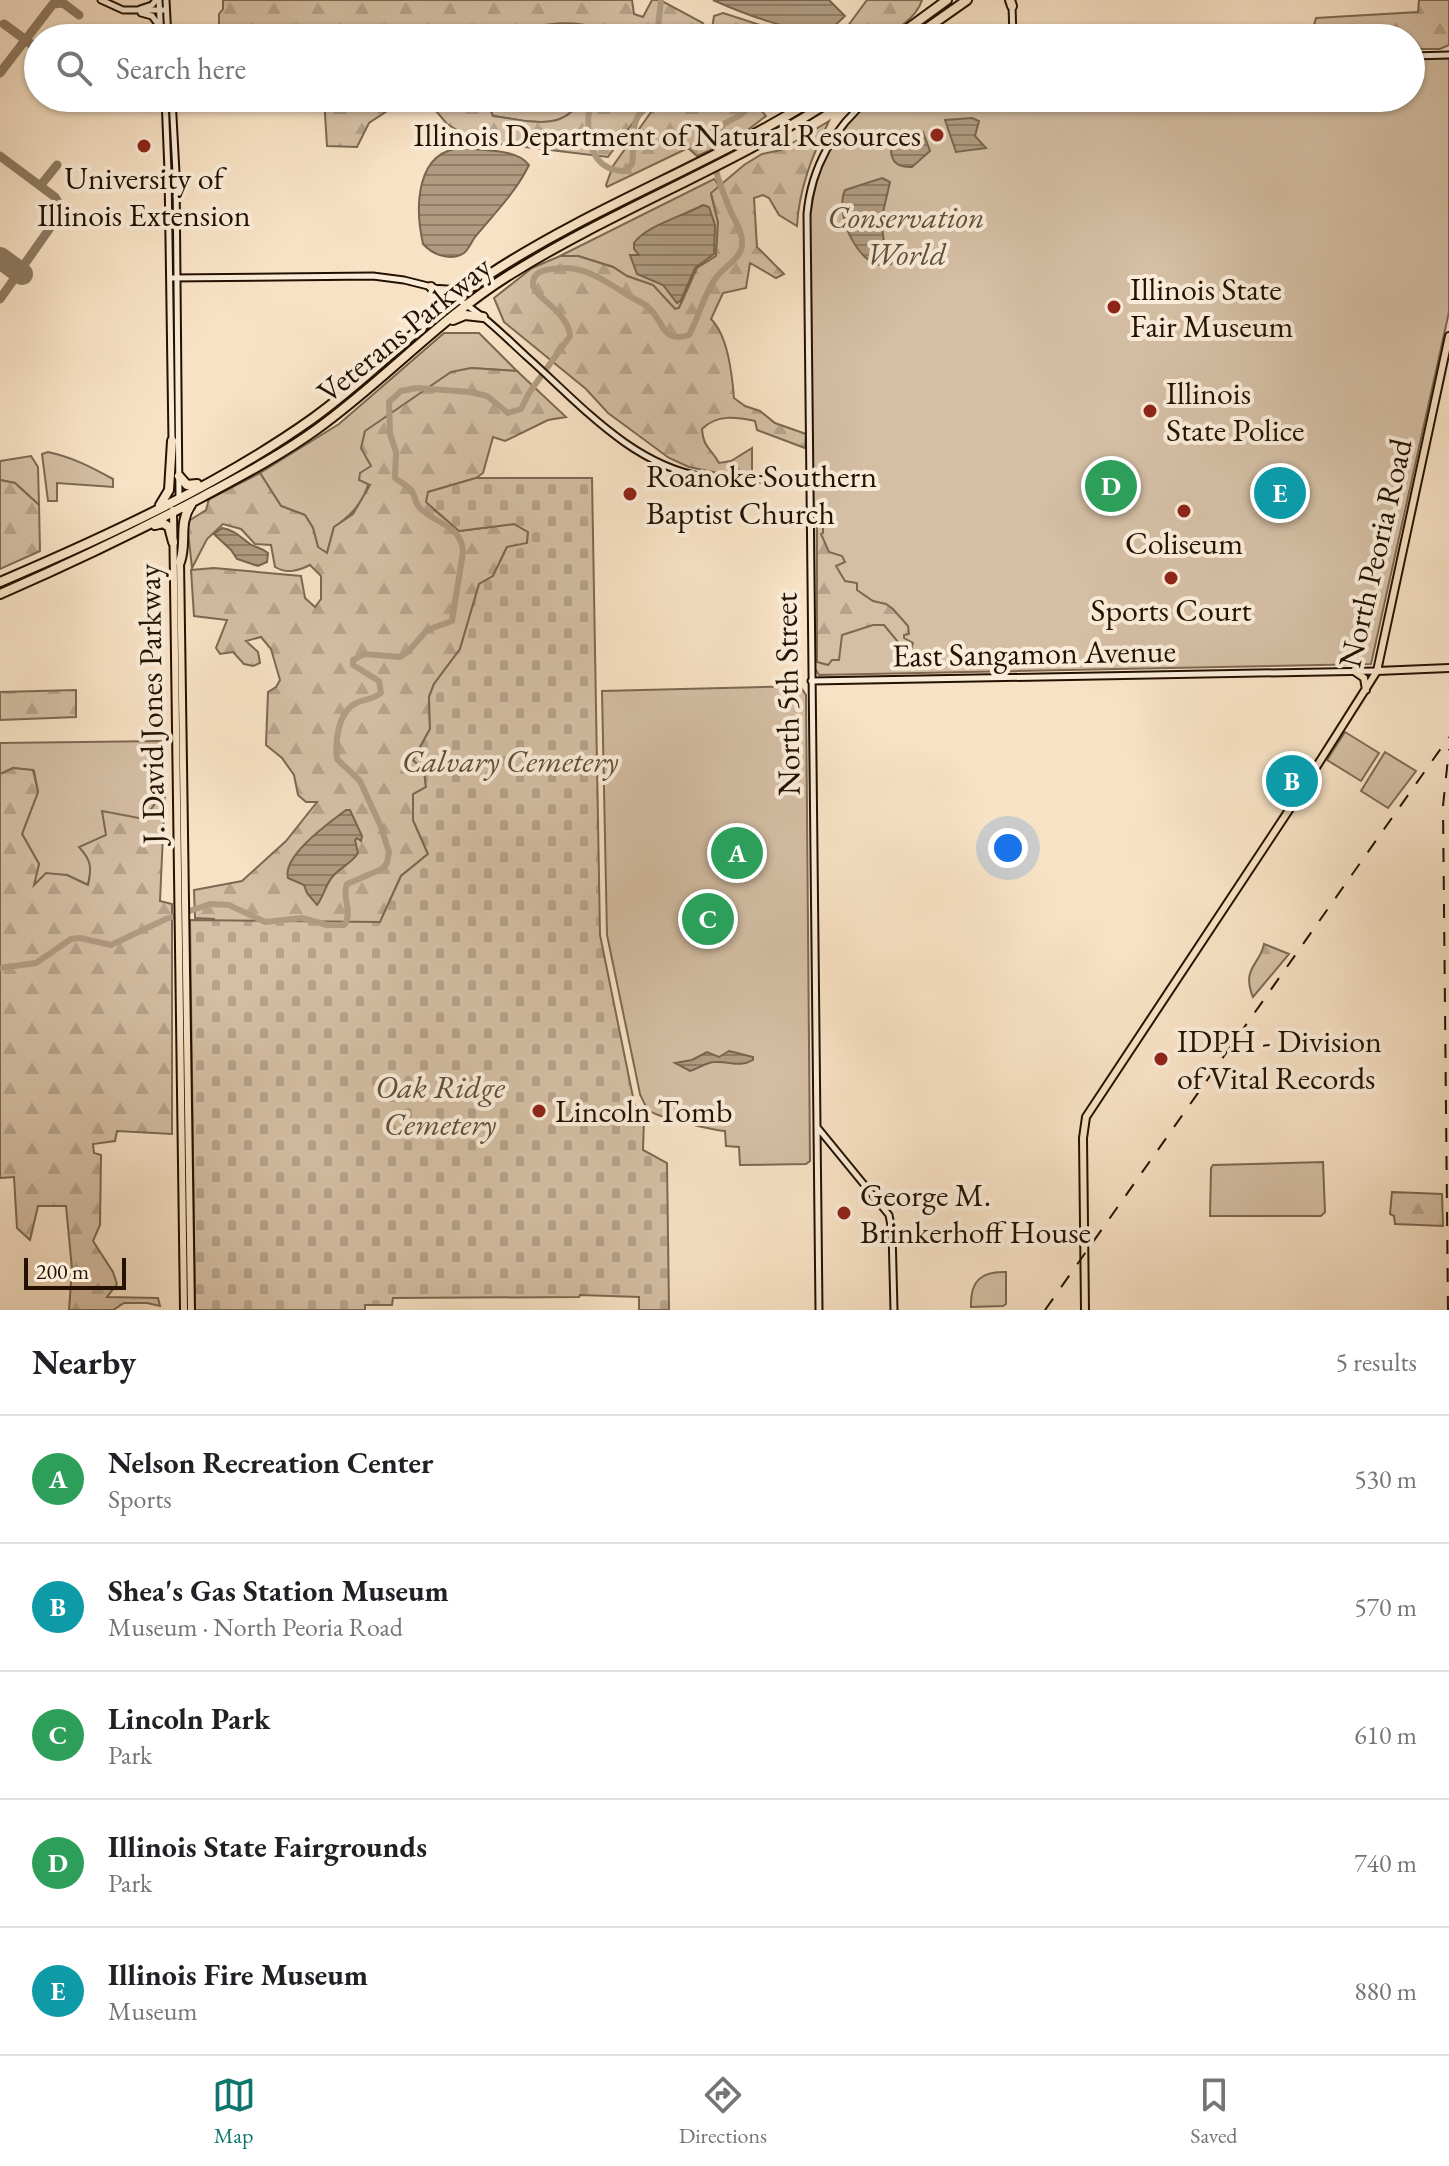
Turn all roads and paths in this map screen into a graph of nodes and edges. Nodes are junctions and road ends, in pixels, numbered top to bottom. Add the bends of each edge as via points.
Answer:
1 (101, 0) edge
2 (157, 0) edge
3 (166, 0) edge
4 (947, 0) edge
5 (961, 0) edge
6 (970, 0) edge
7 (1012, 2) edge
8 (163, 10) junction
9 (136, 11) junction
10 (944, 15) junction
11 (157, 24) edge
12 (162, 24) edge
13 (166, 24) edge
14 (914, 24) edge
15 (932, 24) edge
16 (1013, 24) edge
17 (1449, 55) edge
18 (1425, 56) edge
19 (166, 112) edge
20 (172, 112) edge
21 (790, 112) edge
22 (813, 112) edge
23 (855, 112) edge
24 (542, 243) junction
25 (177, 261) junction
26 (500, 268) junction
27 (174, 278) junction
28 (212, 278) junction
29 (435, 289) junction
30 (483, 293) junction
31 (457, 299) junction
32 (467, 305) junction
33 (438, 314) junction
34 (483, 317) junction
35 (1449, 336) edge
36 (426, 338) junction
37 (401, 360) junction
38 (172, 441) junction
39 (241, 464) junction
40 (179, 476) junction
41 (809, 478) junction
42 (176, 499) junction
43 (197, 500) junction
44 (154, 510) junction
45 (176, 511) junction
46 (123, 526) junction
47 (173, 542) junction
48 (111, 544) junction
49 (47, 562) junction
50 (180, 562) junction
51 (51, 572) junction
52 (0, 582) edge
53 (0, 592) edge
54 (811, 665) junction
55 (1449, 668) edge
56 (1354, 671) junction
57 (1377, 671) junction
58 (829, 680) junction
59 (811, 681) junction
60 (1366, 690) junction
61 (812, 697) junction
62 (179, 785) junction
63 (181, 927) junction
64 (816, 1116) junction
65 (816, 1126) junction
66 (825, 1137) junction
67 (817, 1152) junction
68 (837, 1153) junction
69 (184, 1310) edge
70 (191, 1310) edge
71 (819, 1310) edge
72 (894, 1310) edge
73 (1085, 1310) edge

1 - 9 main road
2 - 8 main road
2 - 9 main road
3 - 8 main road
4 - 14 highway
5 - 10 highway
6 - 10 highway
7 - 16 main road
8 - 9 main road
8 - 12 main road
8 - 13 main road
9 - 11 main road via 154,17
10 - 15 highway
17 - 18 main road
19 - 27 main road, J. David Jones Parkway
20 - 25 main road, J. David Jones Parkway
21 - 24 highway, Veterans Parkway
22 - 30 highway, Veterans Parkway via 546,253
23 - 41 main road, North 5th Street via 827,147 808,203
24 - 26 highway, Veterans Parkway
24 - 32 highway via 470,296
25 - 27 main road, J. David Jones Parkway
25 - 28 main road via 185,274
26 - 29 highway via 463,289
26 - 31 highway, Veterans Parkway
27 - 28 main road
27 - 38 main road, J. David Jones Parkway
27 - 40 main road, J. David Jones Parkway
28 - 29 main road via 373,276
29 - 31 main road
29 - 33 highway via 443,299
30 - 32 highway, Veterans Parkway
30 - 34 highway via 478,303
31 - 32 main road
31 - 33 highway, Veterans Parkway
31 - 37 highway
32 - 34 main road
32 - 36 highway, Veterans Parkway
33 - 39 highway, Veterans Parkway via 329,407
34 - 36 highway via 457,317
34 - 41 main road via 640,453 703,477
35 - 57 main road, North Peoria Road
36 - 37 highway, Veterans Parkway
37 - 43 highway, Veterans Parkway via 306,437
38 - 42 main road, J. David Jones Parkway
38 - 44 highway via 169,490
39 - 40 highway via 194,485
39 - 42 highway, Veterans Parkway
40 - 42 main road, J. David Jones Parkway
41 - 54 main road, North 5th Street
42 - 44 highway, Veterans Parkway
42 - 45 main road, J. David Jones Parkway
43 - 45 highway, Veterans Parkway
43 - 50 highway via 183,520
44 - 46 highway, Veterans Parkway
45 - 47 main road, J. David Jones Parkway
45 - 48 highway, Veterans Parkway
45 - 50 main road, J. David Jones Parkway
46 - 49 highway, Veterans Parkway
46 - 51 highway via 54,565
47 - 48 highway via 163,523
47 - 62 main road, J. David Jones Parkway
48 - 51 highway, Veterans Parkway
49 - 52 highway, Veterans Parkway
49 - 53 highway
50 - 62 main road, J. David Jones Parkway
51 - 53 highway, Veterans Parkway
54 - 58 main road via 817,676
54 - 59 main road, North 5th Street
55 - 57 main road, East Sangamon Avenue
56 - 57 main road, East Sangamon Avenue
56 - 58 main road, East Sangamon Avenue
56 - 60 main road via 1364,678
57 - 60 main road, North Peoria Road
58 - 59 main road, East Sangamon Avenue
58 - 61 main road
59 - 61 main road, North 5th Street
60 - 73 main road, North Peoria Road via 1091,1108 1084,1130
61 - 64 main road, North 5th Street
62 - 63 main road, J. David Jones Parkway
63 - 69 main road, J. David Jones Parkway
63 - 70 main road, J. David Jones Parkway
64 - 65 main road, North 5th Street
64 - 66 main road
65 - 66 main road
65 - 67 main road, North 5th Street
66 - 68 main road
67 - 68 main road via 823,1141
67 - 71 main road, North 5th Street
68 - 72 main road via 886,1210 892,1231

